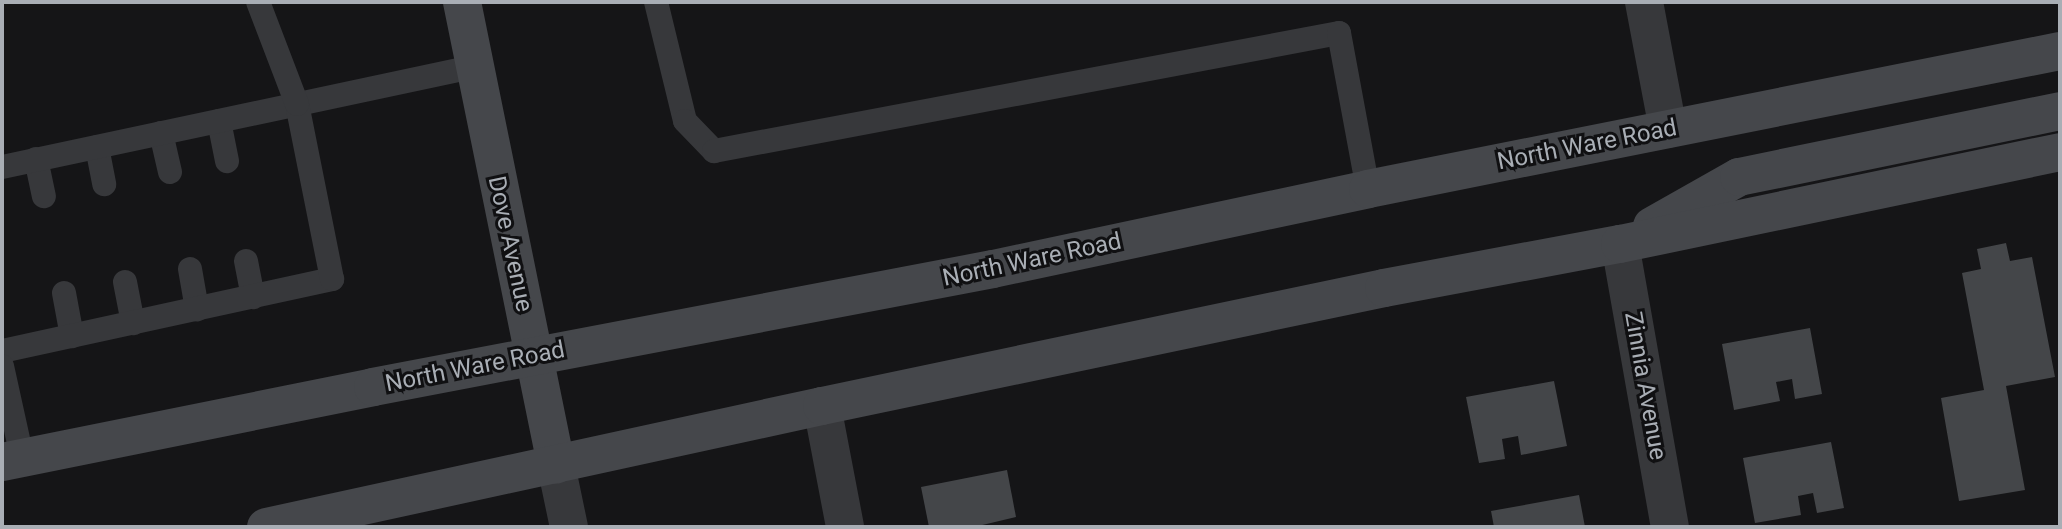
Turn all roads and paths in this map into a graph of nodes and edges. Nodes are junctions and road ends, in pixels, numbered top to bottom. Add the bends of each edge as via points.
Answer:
1 (258, 2) edge
2 (461, 2) edge
3 (656, 2) edge
4 (1644, 2) edge
5 (2060, 51) edge
6 (474, 67) junction
7 (297, 104) junction
8 (2060, 111) edge
9 (219, 121) junction
10 (1668, 129) junction
11 (162, 133) junction
12 (97, 147) junction
13 (2060, 152) edge
14 (36, 159) junction
15 (227, 161) dead end
16 (2, 167) edge
17 (170, 172) dead end
18 (104, 184) dead end
19 (1368, 189) junction
20 (44, 196) dead end
21 (1620, 244) junction
22 (246, 261) dead end
23 (190, 269) dead end
24 (125, 282) dead end
25 (64, 293) dead end
26 (253, 296) junction
27 (198, 309) junction
28 (133, 323) junction
29 (72, 336) junction
30 (2, 351) edge
31 (534, 356) junction
32 (2, 366) edge
33 (822, 406) junction
34 (12, 460) edge
35 (556, 465) junction
36 (266, 527) edge
37 (569, 527) edge
38 (845, 527) edge
39 (1670, 527) edge

1 - 7 lane
2 - 6 main road, Dove Avenue
3 - 19 lane via 685,121 714,152 1339,33
4 - 10 street
5 - 10 main road, North Ware Road
6 - 7 lane
6 - 31 main road, Dove Avenue
7 - 9 lane
7 - 26 lane via 332,279
8 - 21 main road via 1739,177
9 - 11 lane
9 - 15 lane
10 - 19 main road, North Ware Road
11 - 12 lane
11 - 17 lane
12 - 14 lane
12 - 18 lane
13 - 21 main road
14 - 16 lane
14 - 20 lane
19 - 31 main road, North Ware Road via 993,269
21 - 33 main road via 1384,288
21 - 39 street, Zinnia Avenue
22 - 26 lane
23 - 27 lane
24 - 28 lane
25 - 29 lane
26 - 27 lane
27 - 28 lane
28 - 29 lane
29 - 30 lane
31 - 34 main road, North Ware Road
31 - 35 main road, Dove Avenue
32 - 34 lane
33 - 35 main road
33 - 38 street
35 - 36 main road
35 - 37 street, Dove Avenue

